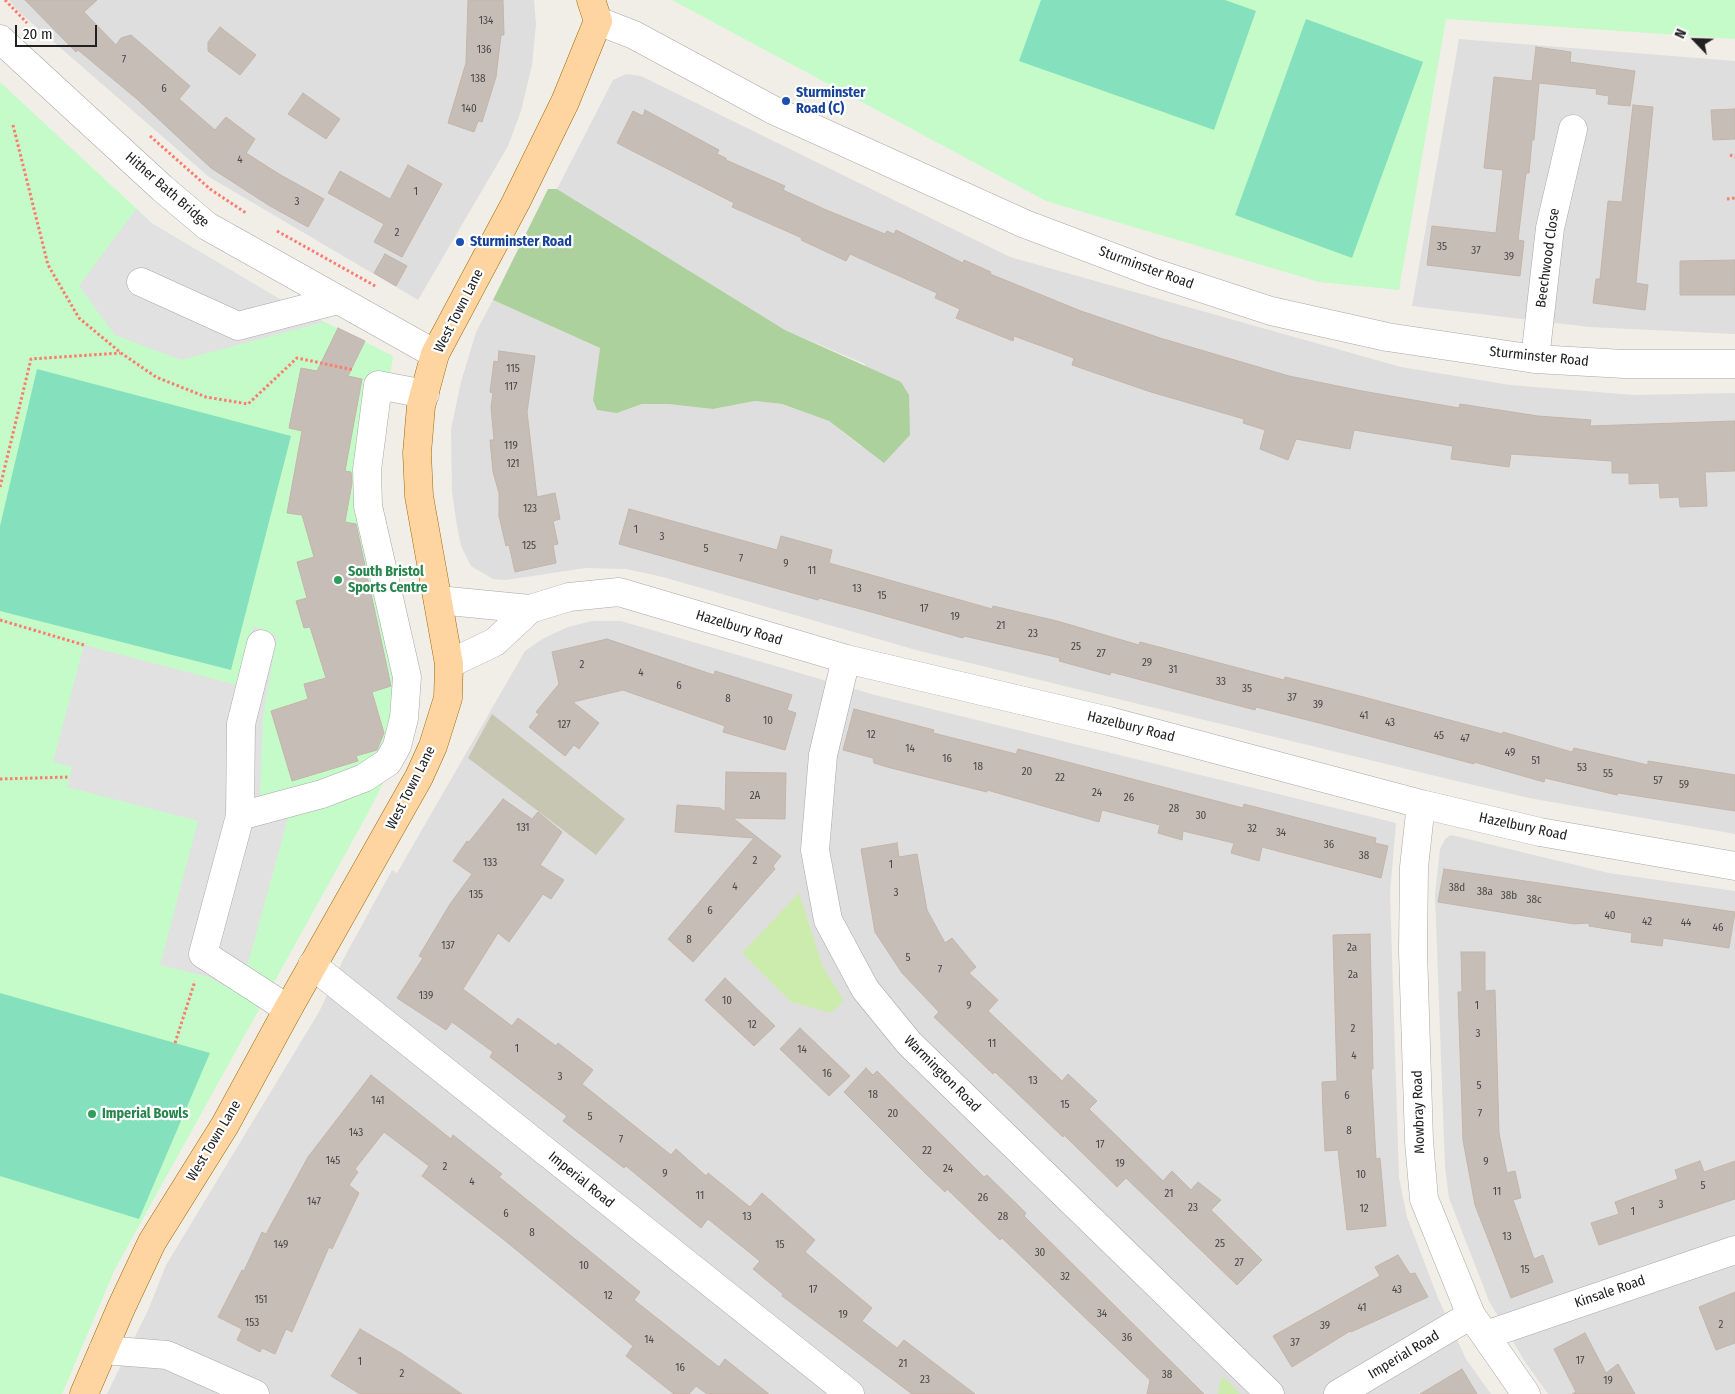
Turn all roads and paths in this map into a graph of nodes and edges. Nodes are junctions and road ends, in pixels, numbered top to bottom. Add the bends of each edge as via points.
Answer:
1 (5, 0) edge
2 (595, 11) edge
3 (30, 26) dead end
4 (0, 39) edge
5 (1573, 129) dead end
6 (146, 133) dead end
7 (1730, 156) dead end
8 (1735, 156) edge
9 (1735, 198) edge
10 (1726, 199) dead end
11 (254, 218) dead end
12 (271, 228) dead end
13 (141, 282) dead end
14 (380, 288) dead end
15 (338, 300) junction
16 (120, 353) dead end
17 (435, 354) junction
18 (1535, 359) junction
19 (1735, 364) edge
20 (425, 394) junction
21 (0, 487) edge
22 (438, 600) junction
23 (530, 609) junction
24 (0, 620) edge
25 (261, 644) dead end
26 (84, 645) dead end
27 (846, 660) junction
28 (449, 664) junction
29 (70, 777) dead end
30 (0, 779) edge
31 (1421, 804) junction
32 (240, 816) junction
33 (1735, 866) edge
34 (203, 954) junction
35 (312, 965) junction
36 (288, 1009) junction
37 (175, 1043) dead end
38 (1735, 1250) edge
39 (1478, 1325) junction
40 (102, 1350) junction
41 (84, 1394) edge
42 (254, 1394) edge
43 (850, 1394) edge
44 (1270, 1394) edge
45 (1338, 1394) edge
46 (1526, 1394) edge

1 - 3 path
2 - 17 main road, West Town Lane via 565,102
2 - 18 street, Sturminster Road via 773,110 1025,224 1152,272 1271,311 1386,337
4 - 15 street, Hither Bath Bridge via 207,226
5 - 18 street, Beechwood Close via 1550,228
6 - 11 path via 210,189
7 - 8 path
9 - 10 path
12 - 14 path
13 - 15 street via 238,326
15 - 17 street, Hither Bath Bridge
16 - 21 path via 31,358
17 - 20 main road, West Town Lane
18 - 19 street, Sturminster Road via 1624,364
20 - 22 main road, West Town Lane via 417,453 419,496
20 - 32 street via 378,385 367,470 368,506 407,677 404,718 397,746 388,762 364,778 322,794
22 - 23 street, Hazelbury Road
22 - 28 main road, West Town Lane
23 - 27 street, Hazelbury Road via 569,597 619,592
23 - 28 street, Hazelbury Road via 495,642
24 - 26 path
25 - 32 street via 241,724
27 - 31 street, Hazelbury Road via 1109,721
27 - 44 street, Warmington Road via 823,755 815,850 828,920 864,989 909,1043
28 - 35 main road, West Town Lane via 448,698 419,777
29 - 30 path
31 - 33 street, Hazelbury Road via 1540,832
31 - 39 street, Mowbray Road via 1414,867 1413,923 1424,1199
32 - 34 street
34 - 36 street
34 - 37 path
35 - 36 main road, West Town Lane
35 - 43 street, Imperial Road
36 - 40 main road, West Town Lane via 225,1125 152,1242
38 - 39 street, Kinsale Road
39 - 45 street, Imperial Road
39 - 46 street, Mowbray Road
40 - 41 main road, West Town Lane
40 - 42 street via 167,1355

